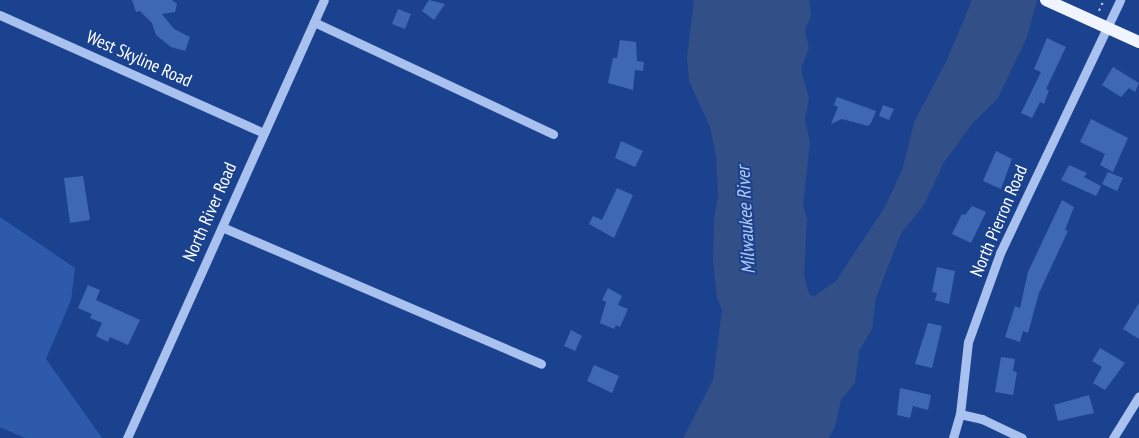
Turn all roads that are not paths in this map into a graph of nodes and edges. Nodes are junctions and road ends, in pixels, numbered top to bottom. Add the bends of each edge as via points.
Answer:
1 (324, 0) edge
2 (1046, 0) edge
3 (1120, 0) edge
4 (0, 15) edge
5 (314, 22) junction
6 (1106, 27) junction
7 (1139, 42) edge
8 (264, 133) junction
9 (554, 134) dead end
10 (222, 227) junction
11 (541, 364) dead end
12 (1139, 396) edge
13 (960, 414) junction
14 (127, 438) edge
15 (953, 438) edge
16 (1022, 438) edge
17 (1113, 438) edge

1 - 5 street, North River Road
2 - 6 main road
3 - 6 street, North Pierron Road
4 - 8 street, West Skyline Road
5 - 8 street, North River Road
5 - 9 street
6 - 7 main road
6 - 13 street, North Pierron Road via 1000,253 968,342
8 - 10 street, North River Road
10 - 11 street
10 - 14 street, North River Road
12 - 17 street
13 - 15 street, North Pierron Road
13 - 16 street via 982,419

